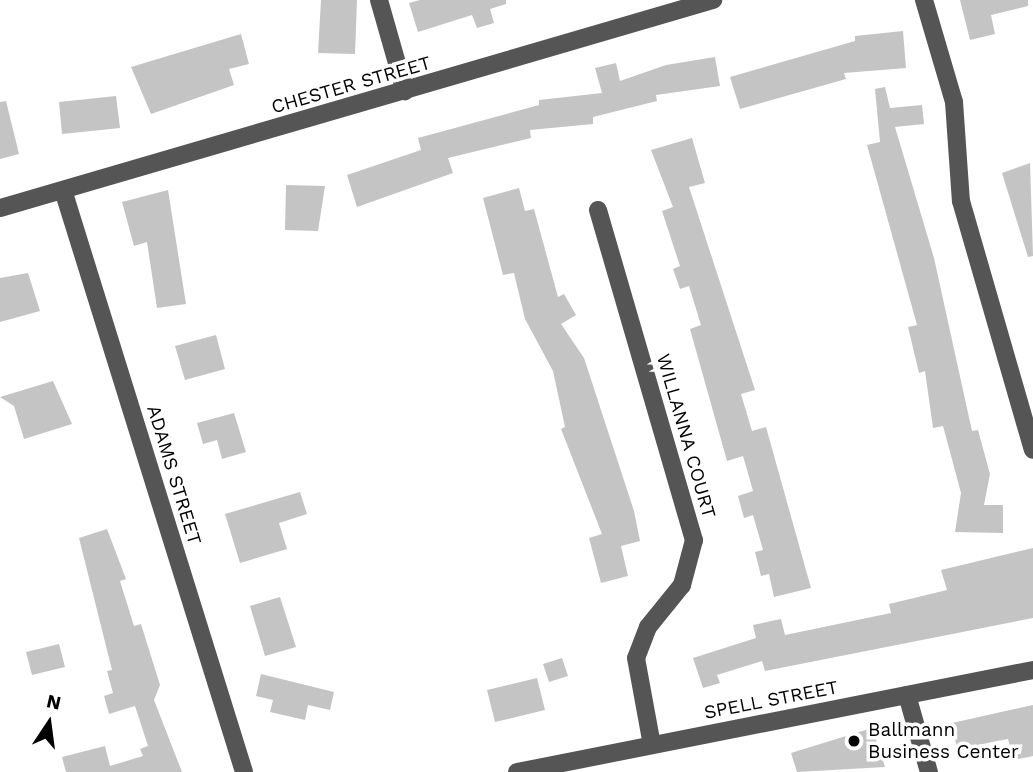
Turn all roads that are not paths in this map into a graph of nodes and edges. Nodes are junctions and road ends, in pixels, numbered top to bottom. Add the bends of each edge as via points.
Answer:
1 (379, 0) edge
2 (713, 0) edge
3 (924, 0) edge
4 (405, 91) junction
5 (63, 190) junction
6 (0, 208) edge
7 (598, 210) dead end
8 (1033, 450) edge
9 (1033, 670) edge
10 (907, 695) junction
11 (652, 745) junction
12 (244, 772) edge
13 (517, 772) edge
14 (929, 772) edge

1 - 4 street
2 - 4 street, CHESTER STREET
3 - 8 street via 954,102 961,201
4 - 5 street, CHESTER STREET
5 - 6 street, CHESTER STREET
5 - 12 street, ADAMS STREET
7 - 11 street, WILLANNA COURT via 694,540 682,585 648,627 636,658
9 - 10 street, SPELL STREET
10 - 11 street, SPELL STREET
10 - 14 street
11 - 13 street, SPELL STREET

